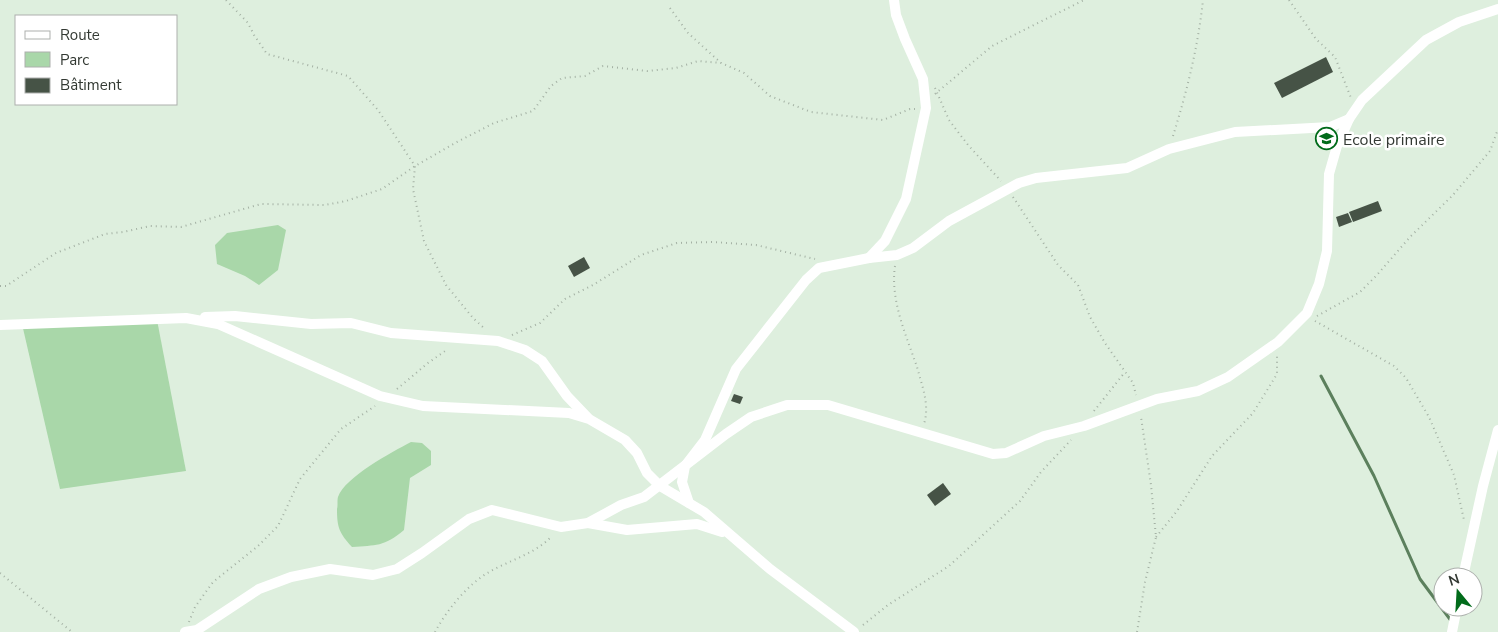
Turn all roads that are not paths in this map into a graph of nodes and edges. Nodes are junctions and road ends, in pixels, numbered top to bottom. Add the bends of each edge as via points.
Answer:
1 (894, 0) edge
2 (1498, 9) edge
3 (1349, 119) junction
4 (869, 258) junction
5 (186, 318) junction
6 (0, 325) edge
7 (589, 419) junction
8 (1498, 430) edge
9 (685, 466) junction
10 (660, 486) junction
11 (689, 503) junction
12 (588, 523) junction
13 (728, 535) junction
14 (1464, 567) edge
15 (1455, 617) edge
16 (187, 628) edge
17 (854, 632) edge
18 (1452, 632) edge

1 - 4 street via 905,39 924,79 926,108 906,199 885,241
2 - 3 street via 1459,22 1426,40 1362,100
3 - 4 street via 1330,127 1235,132 1169,149 1127,168 1018,183 950,221 913,248 897,256
3 - 9 street via 1329,174 1327,251 1319,284 1307,312 1278,342 1228,377 1198,391 1157,400 1084,426 1044,436 1006,453 993,454 828,405 787,406 751,417
4 - 9 street via 819,268 806,280 736,369 704,440
5 - 6 street
5 - 7 street via 218,324 387,398 423,406 569,413
5 - 7 street via 235,316 311,324 351,323 391,333 498,341 525,350 542,361 567,396
7 - 10 street via 625,440
8 - 14 street
9 - 10 street
9 - 11 street via 682,482
10 - 11 street
10 - 12 street
11 - 13 street via 704,512
12 - 13 street via 627,530 698,524
12 - 16 street via 561,527 492,510 469,519 397,569 373,575 330,569 291,576 258,589 197,630
13 - 17 street
15 - 18 street

